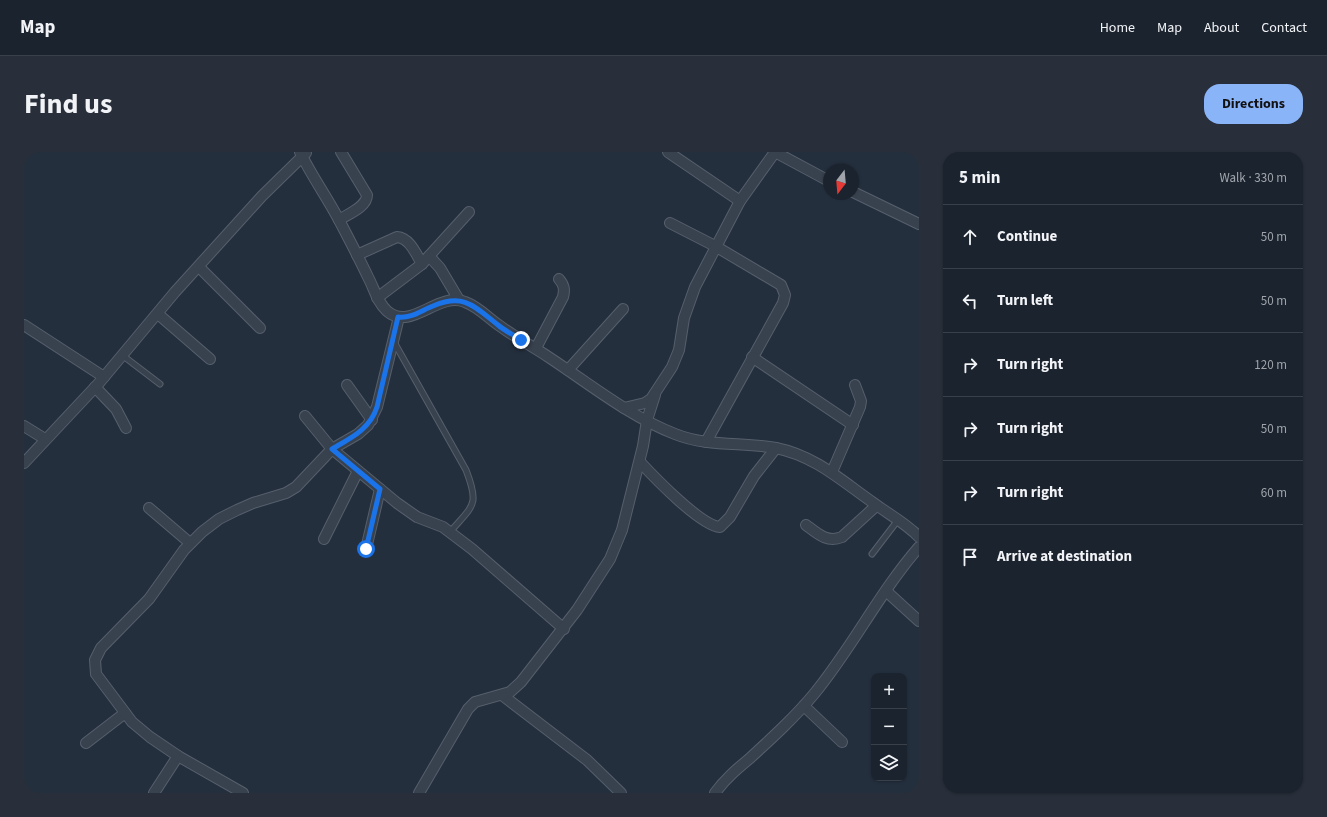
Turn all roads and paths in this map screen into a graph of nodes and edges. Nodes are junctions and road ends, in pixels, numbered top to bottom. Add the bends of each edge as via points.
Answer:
1 (341, 152) edge
2 (668, 152) edge
3 (775, 152) edge
4 (302, 153) edge
5 (823, 178) edge
6 (859, 195) edge
7 (740, 201) junction
8 (469, 212) dead end
9 (339, 220) junction
10 (670, 222) dead end
11 (919, 224) edge
12 (715, 246) junction
13 (357, 255) junction
14 (426, 260) junction
15 (199, 267) junction
16 (559, 279) dead end
17 (377, 298) junction
18 (459, 300) junction
19 (623, 309) dead end
20 (158, 314) junction
21 (398, 317) junction
22 (24, 325) edge
23 (260, 328) dead end
24 (393, 341) junction
25 (536, 348) junction
26 (122, 355) junction
27 (752, 357) junction
28 (210, 359) dead end
29 (568, 370) junction
30 (104, 377) junction
31 (160, 384) dead end
32 (347, 385) dead end
33 (855, 385) dead end
34 (96, 387) junction
35 (655, 395) junction
36 (624, 408) junction
37 (306, 416) dead end
38 (372, 420) junction
39 (647, 420) junction
40 (853, 425) junction
41 (24, 426) edge
42 (126, 428) dead end
43 (45, 439) junction
44 (706, 442) junction
45 (776, 448) junction
46 (332, 449) junction
47 (640, 462) junction
48 (24, 463) edge
49 (358, 470) junction
50 (832, 472) junction
51 (380, 489) junction
52 (876, 506) junction
53 (149, 508) dead end
54 (898, 520) junction
55 (806, 525) dead end
56 (450, 532) junction
57 (919, 537) edge
58 (324, 539) dead end
59 (190, 543) junction
60 (919, 547) edge
61 (366, 549) dead end
62 (872, 554) dead end
63 (886, 591) junction
64 (919, 621) edge
65 (564, 629) junction
66 (502, 695) junction
67 (804, 706) junction
68 (125, 713) junction
69 (842, 742) dead end
70 (86, 743) dead end
71 (178, 756) junction
72 (154, 793) edge
73 (243, 793) edge
74 (420, 793) edge
75 (621, 793) edge
76 (716, 793) edge

1 - 9 street via 367,195 367,200
2 - 7 street
3 - 5 street
3 - 7 street
4 - 9 street
4 - 15 street
6 - 11 street
7 - 12 street
8 - 14 street
9 - 13 street
10 - 12 street
12 - 27 street via 784,288 784,303
12 - 35 street via 689,302 676,356
13 - 14 street via 397,237 409,243
13 - 17 street
14 - 17 street
14 - 18 street via 440,268
15 - 20 street
15 - 23 street
16 - 25 street via 564,284 562,297
17 - 21 street via 387,311
18 - 21 street via 449,300 407,317
18 - 25 street via 478,308 500,326
19 - 29 street
20 - 26 street
20 - 28 street
21 - 24 street
22 - 30 street
24 - 38 street
24 - 56 lane via 466,470 473,487 472,506
25 - 29 street
26 - 30 street
26 - 31 lane
27 - 40 street
27 - 44 street
29 - 36 street
30 - 34 street
32 - 38 street
33 - 40 street via 862,401
34 - 42 street via 116,409
34 - 43 street
35 - 36 street via 645,404
35 - 39 street
36 - 39 street
37 - 46 street
38 - 46 street via 358,434
39 - 44 street via 676,434
39 - 47 street
40 - 50 street
41 - 43 street
43 - 48 street
44 - 45 street
45 - 47 street via 751,481 730,517 720,527 710,525 688,508
45 - 50 street via 800,454
46 - 49 street
46 - 59 street via 286,494 253,503 231,513
47 - 65 street via 618,544
49 - 51 street
49 - 58 street
50 - 52 street
51 - 56 street via 417,517 433,522
51 - 61 street
52 - 54 street
52 - 55 street via 836,540 826,539
53 - 59 street
54 - 57 street
54 - 62 lane
56 - 65 street
59 - 68 street via 149,599 101,648 95,660 96,674
60 - 63 street via 898,570
63 - 64 street
63 - 67 street via 837,665
65 - 66 street via 521,682 510,692
66 - 74 street via 471,705 454,730
66 - 75 street via 587,760
67 - 69 street
67 - 76 street via 733,773
68 - 70 street
68 - 71 street via 150,737
71 - 72 street
71 - 73 street

